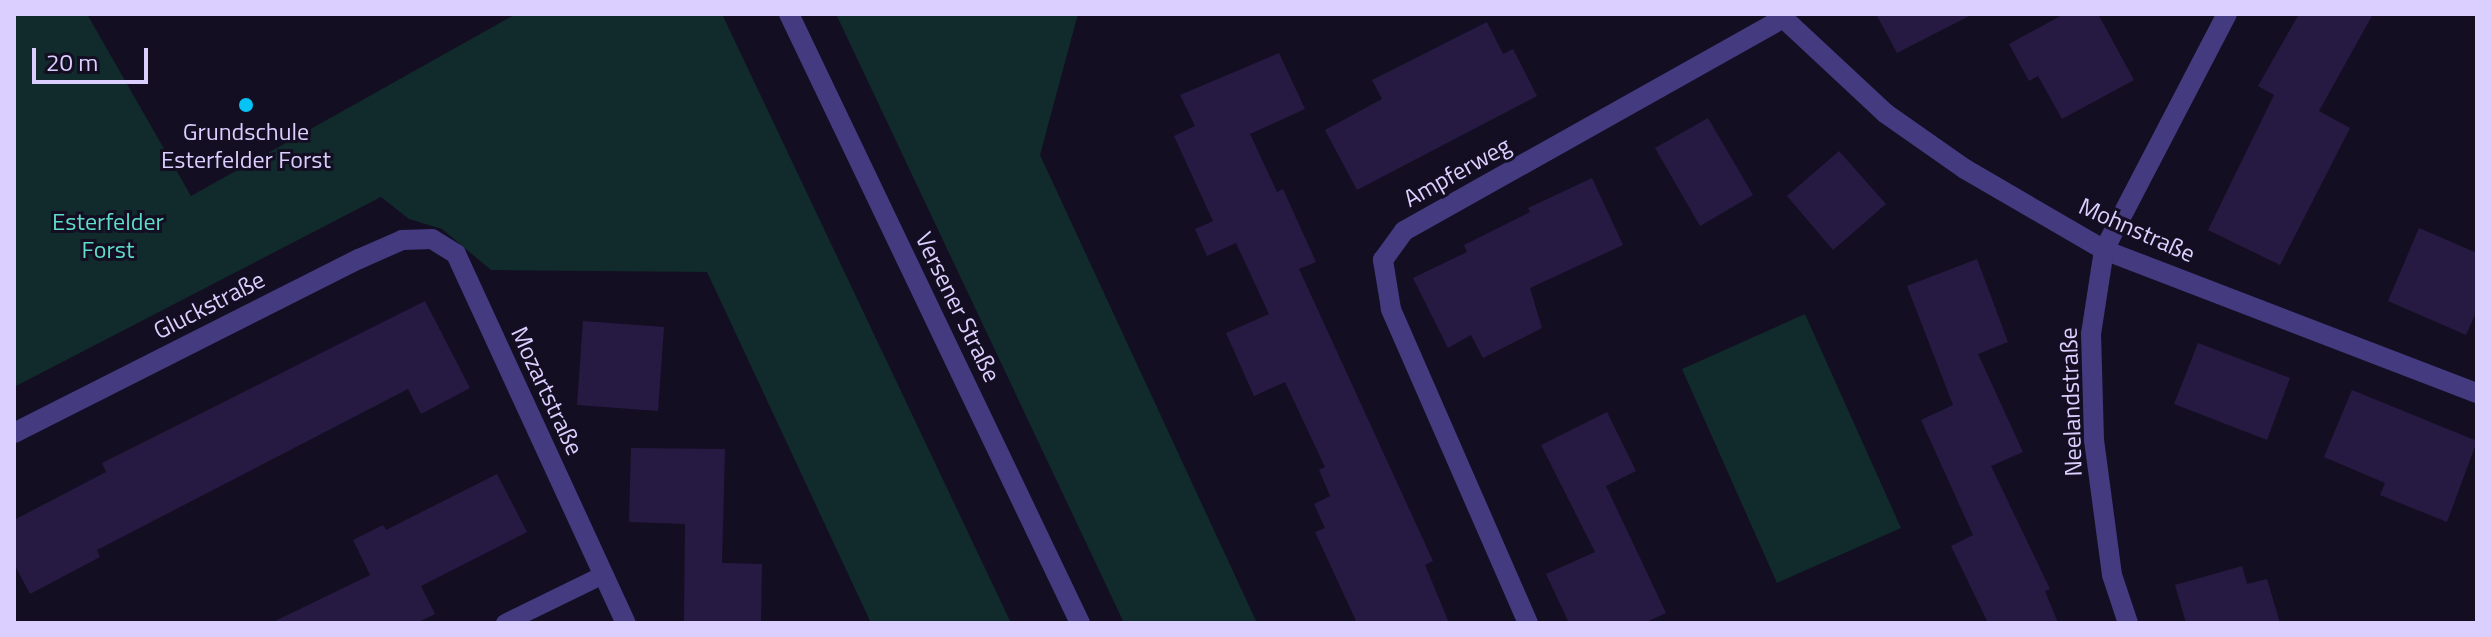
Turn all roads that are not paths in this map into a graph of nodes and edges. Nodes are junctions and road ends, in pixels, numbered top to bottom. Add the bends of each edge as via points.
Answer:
1 (789, 14) edge
2 (2227, 14) edge
3 (1780, 17) edge
4 (432, 239) joint
5 (2104, 250) junction
6 (2477, 393) edge
7 (14, 433) edge
8 (603, 575) junction
9 (505, 623) edge
10 (626, 623) edge
11 (1080, 623) edge
12 (1528, 623) edge
13 (2128, 623) edge

1 - 11 street, Versener Straße
2 - 5 street, Neelandstraße
3 - 5 street, Mohnstraße via 1885,113 1965,169
3 - 12 street, Ampferweg via 1746,44 1404,231 1383,260 1391,309
4 - 7 street, Gluckstraße via 402,240 359,259
4 - 8 street, Mozartstraße via 456,254
5 - 6 street, Mohnstraße
5 - 13 street, Neelandstraße via 2091,334 2094,440 2112,575
8 - 9 lane
8 - 10 street, Mozartstraße

